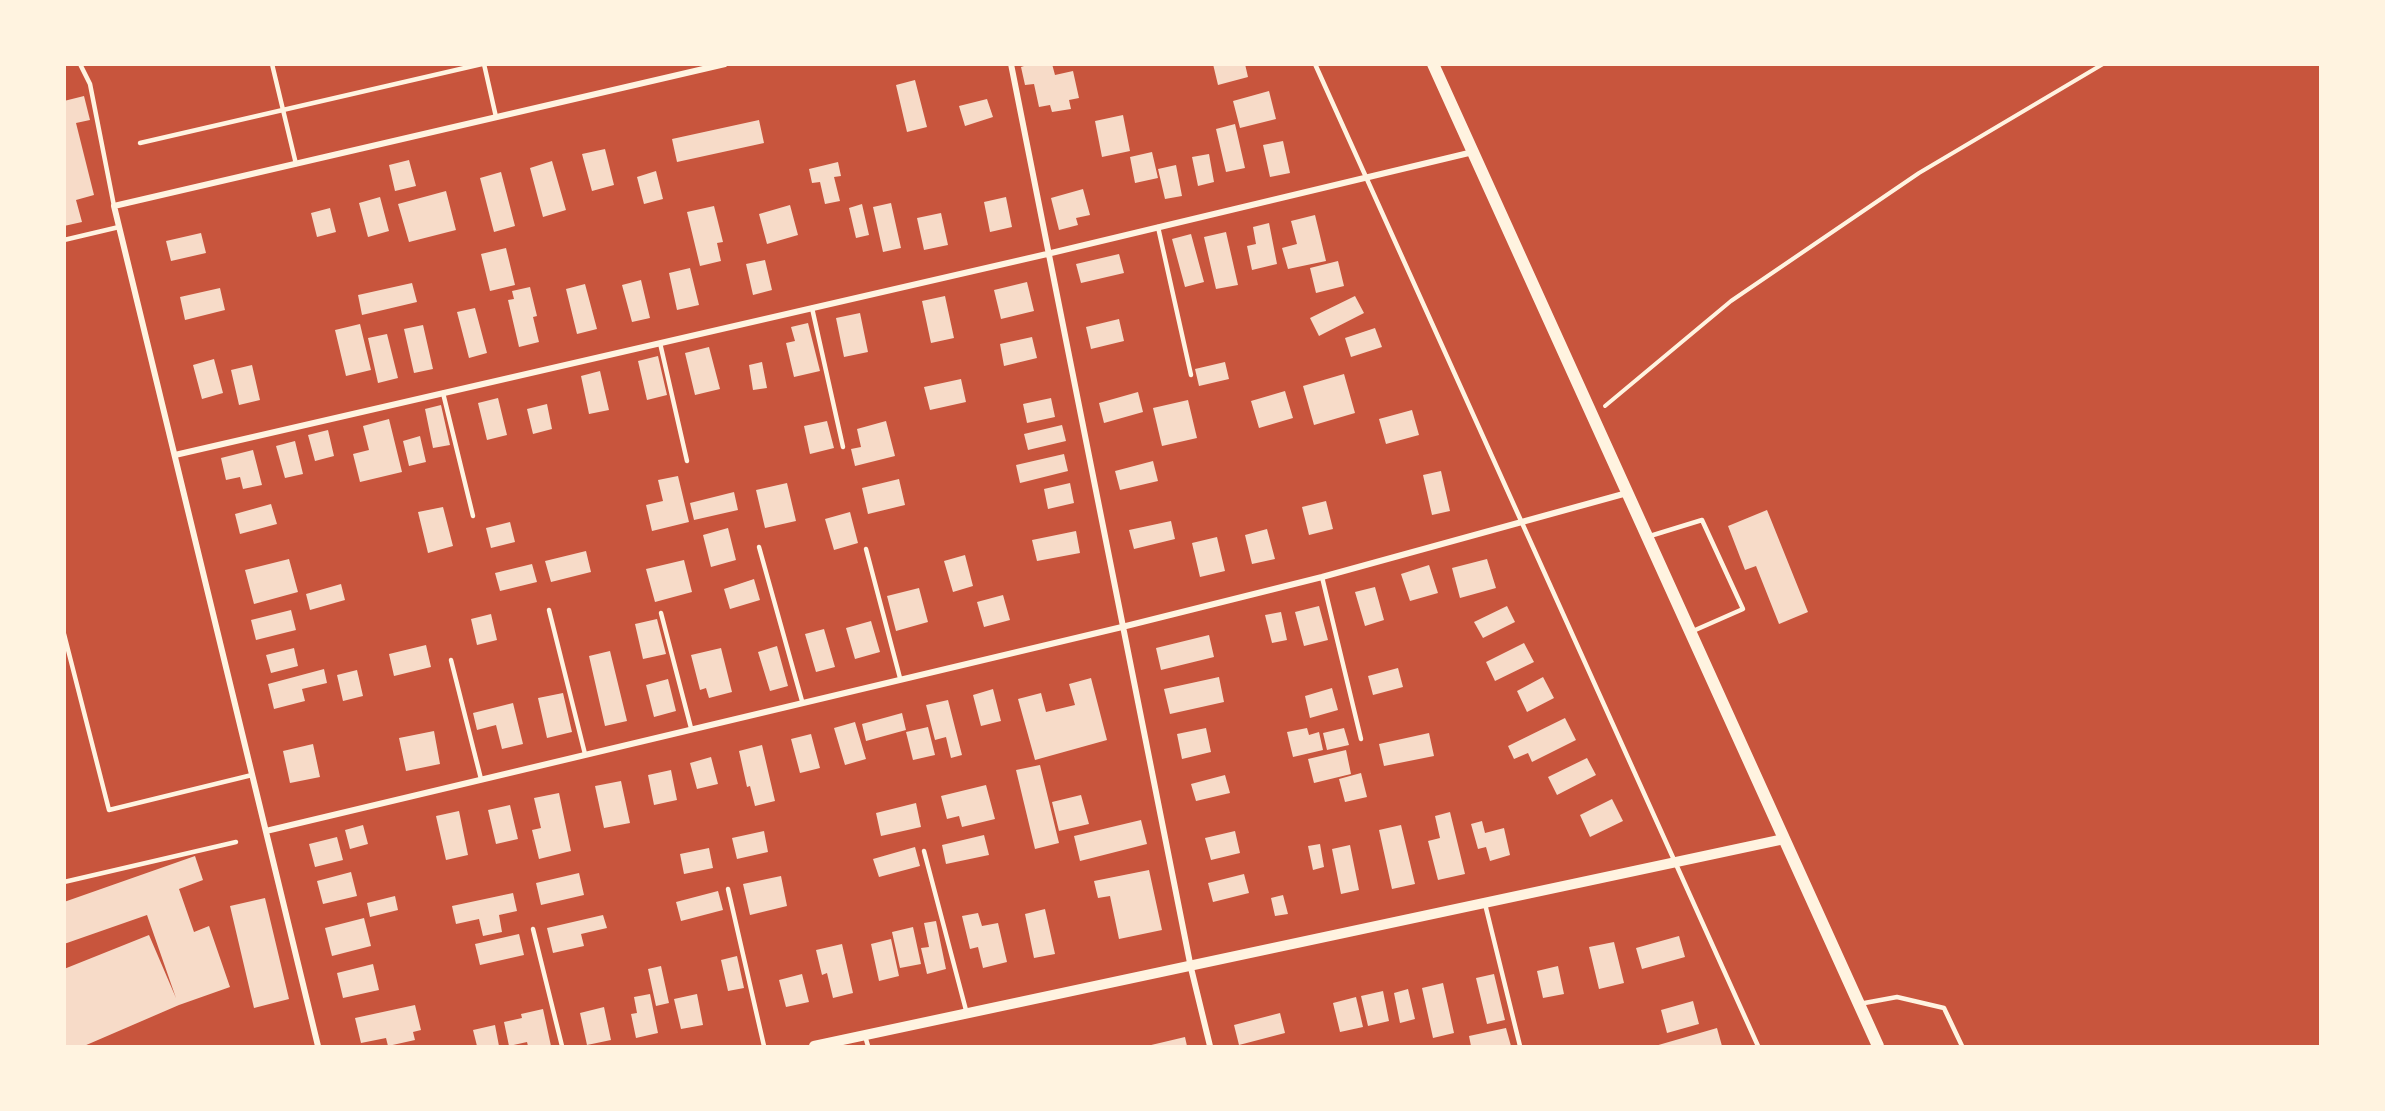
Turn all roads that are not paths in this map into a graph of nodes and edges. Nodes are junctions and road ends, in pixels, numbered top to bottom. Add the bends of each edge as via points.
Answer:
1 (80, 64) edge
2 (273, 64) edge
3 (483, 64) edge
4 (725, 64) edge
5 (1011, 64) edge
6 (1315, 64) edge
7 (1433, 64) edge
8 (283, 110) junction
9 (496, 117) junction
10 (140, 143) dead end
11 (1473, 152) junction
12 (296, 165) junction
13 (1366, 176) junction
14 (114, 206) junction
15 (119, 227) junction
16 (1158, 227) junction
17 (64, 240) edge
18 (1047, 254) junction
19 (812, 308) junction
20 (660, 343) junction
21 (1191, 375) dead end
22 (443, 393) junction
23 (843, 447) dead end
24 (175, 455) junction
25 (687, 461) dead end
26 (1628, 493) junction
27 (473, 516) dead end
28 (1522, 521) junction
29 (1647, 537) junction
30 (759, 547) dead end
31 (866, 549) dead end
32 (1322, 577) junction
33 (549, 610) dead end
34 (661, 613) dead end
35 (1122, 627) junction
36 (1690, 632) junction
37 (64, 634) edge
38 (451, 660) dead end
39 (900, 678) junction
40 (802, 701) junction
41 (691, 728) junction
42 (1361, 739) dead end
43 (585, 754) junction
44 (252, 775) junction
45 (482, 779) junction
46 (266, 831) junction
47 (1784, 839) junction
48 (237, 842) dead end
49 (924, 851) dead end
50 (1675, 862) junction
51 (64, 882) edge
52 (728, 889) dead end
53 (1485, 904) junction
54 (533, 929) dead end
55 (1191, 968) junction
56 (1859, 1004) junction
57 (967, 1014) junction
58 (866, 1041) edge
59 (318, 1047) edge
60 (562, 1047) edge
61 (764, 1047) edge
62 (814, 1047) edge
63 (1210, 1047) edge
64 (1520, 1047) edge
65 (1758, 1047) edge
66 (1878, 1047) edge
67 (1962, 1047) edge

1 - 14 lane via 90,84
2 - 8 lane
3 - 8 lane
3 - 9 lane
4 - 9 street
5 - 18 street
6 - 13 lane
7 - 11 main road
8 - 10 lane
8 - 12 lane
9 - 12 street
11 - 13 street
11 - 26 main road
12 - 14 street
13 - 16 street
13 - 28 lane
14 - 15 street
15 - 17 lane
15 - 24 street
16 - 18 street
16 - 21 lane
18 - 19 street
18 - 35 street
19 - 20 street
19 - 23 lane
20 - 22 street
20 - 25 lane
22 - 24 street
22 - 27 lane
24 - 44 street
26 - 28 street
26 - 29 main road
28 - 32 street
28 - 50 lane
29 - 36 main road
29 - 36 lane via 1702,520 1743,609
30 - 40 lane
31 - 39 lane
32 - 35 street
32 - 42 lane
33 - 43 lane
34 - 41 lane
35 - 39 street
35 - 55 street
36 - 47 main road
37 - 44 lane via 109,810
38 - 45 lane
39 - 40 street
40 - 41 street
41 - 43 street
43 - 45 street
44 - 46 street
45 - 46 street
46 - 59 street
47 - 50 street
47 - 56 main road
48 - 51 lane
49 - 57 lane
50 - 53 street
50 - 65 lane
52 - 61 lane
53 - 55 street
53 - 64 lane
54 - 60 lane
55 - 57 street
55 - 63 street
56 - 66 main road
56 - 67 lane via 1897,997 1944,1008
57 - 58 street
58 - 62 street

